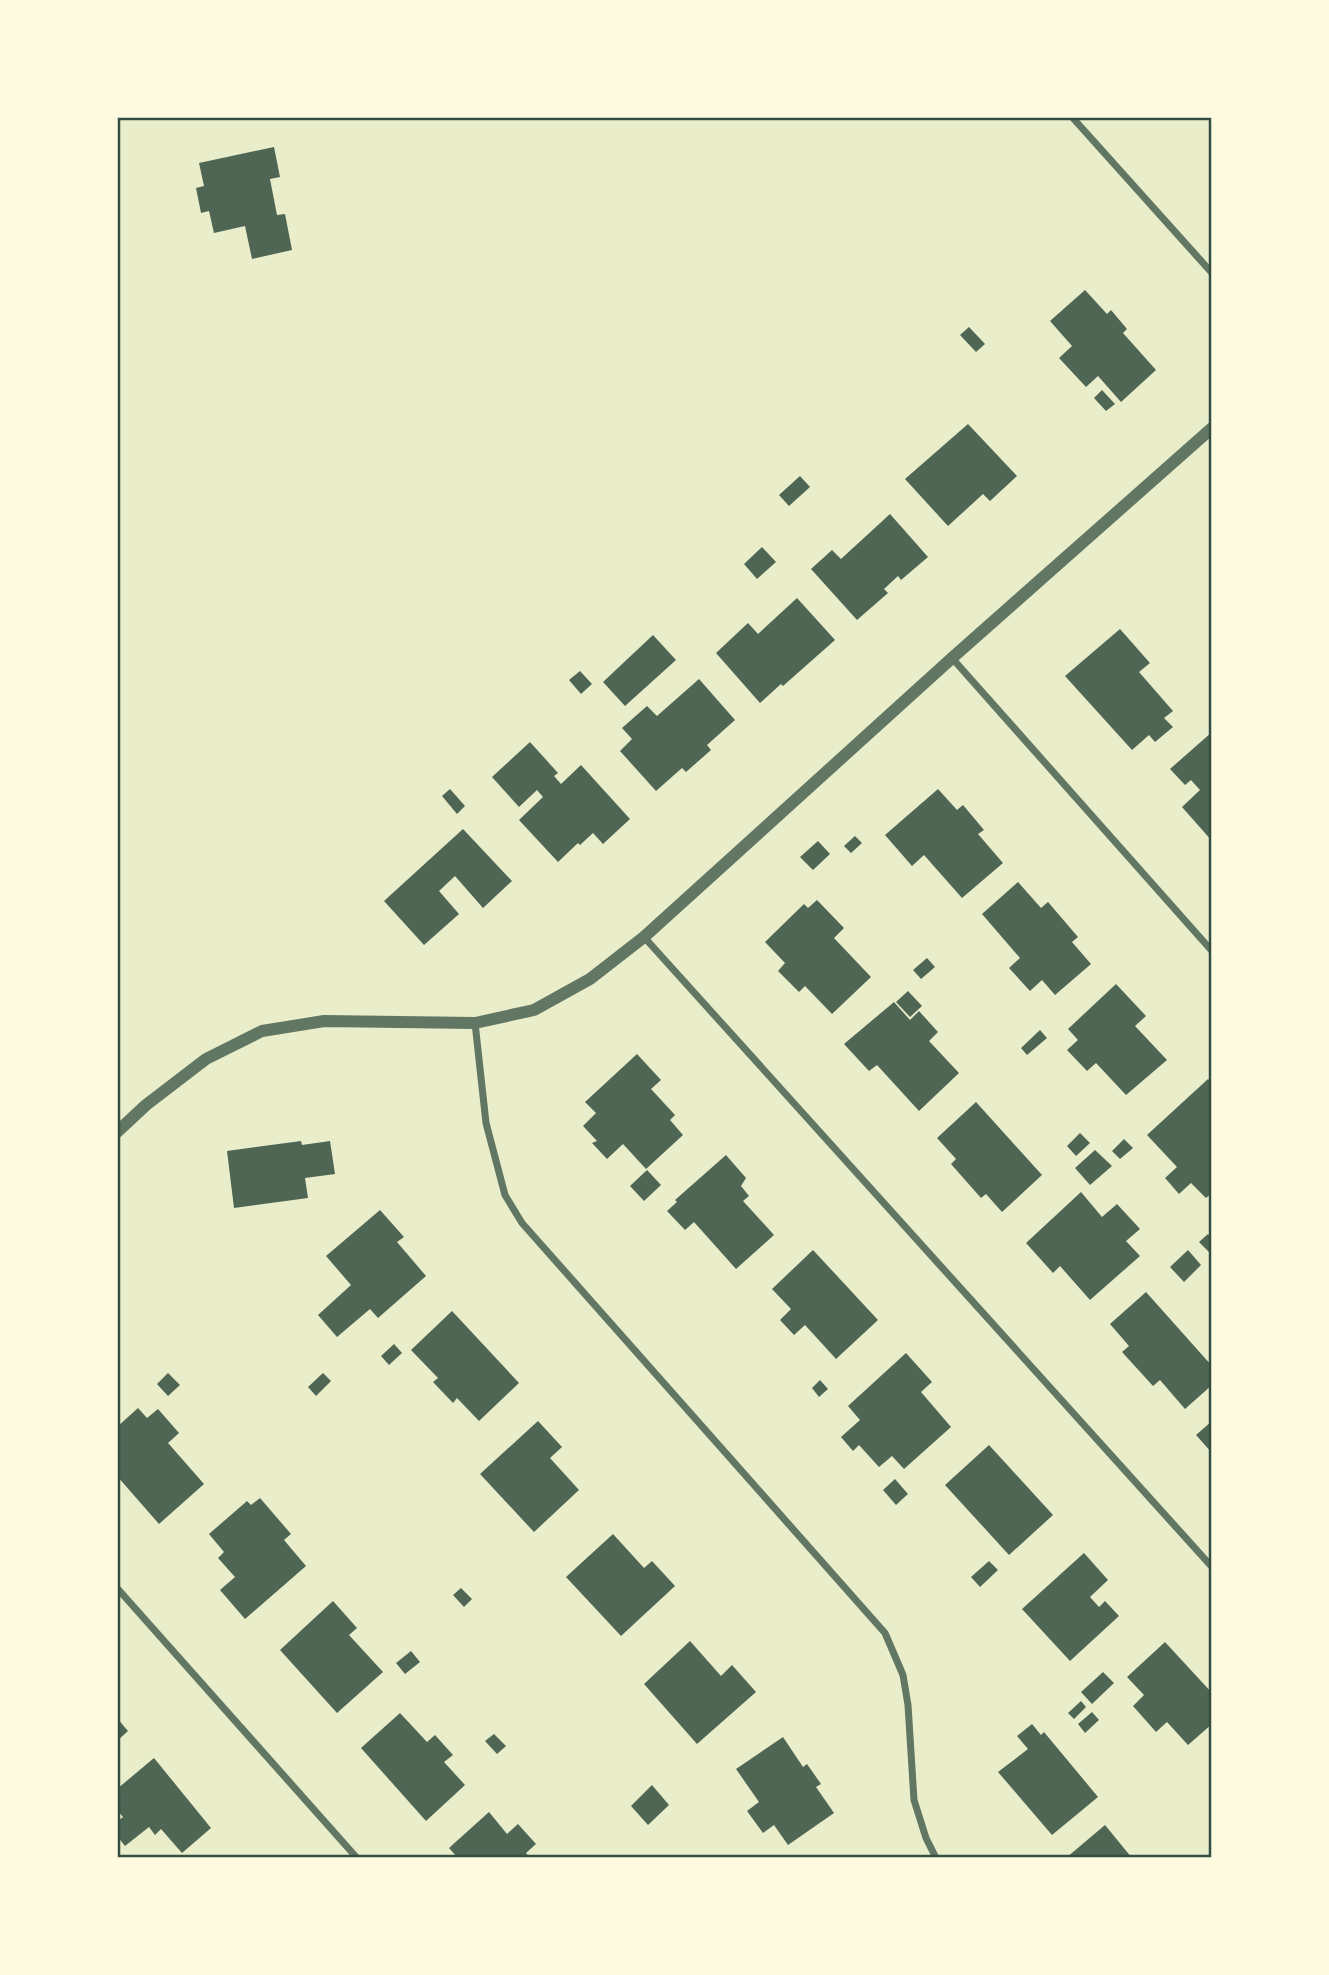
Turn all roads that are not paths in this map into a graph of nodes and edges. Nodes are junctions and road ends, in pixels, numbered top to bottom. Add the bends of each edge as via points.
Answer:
1 (1072, 117) edge
2 (1212, 273) edge
3 (1212, 428) edge
4 (952, 658) junction
5 (644, 937) junction
6 (1212, 951) edge
7 (475, 1023) junction
8 (117, 1132) edge
9 (1212, 1567) edge
10 (117, 1588) edge
11 (357, 1858) edge
12 (936, 1858) edge

1 - 2 street
3 - 4 street
4 - 5 street
4 - 6 street
5 - 7 street via 590,979 534,1010
5 - 9 street
7 - 8 street via 324,1021 262,1031 206,1059
7 - 12 street via 486,1123 505,1195 522,1223 886,1633 903,1675 914,1800
10 - 11 street

